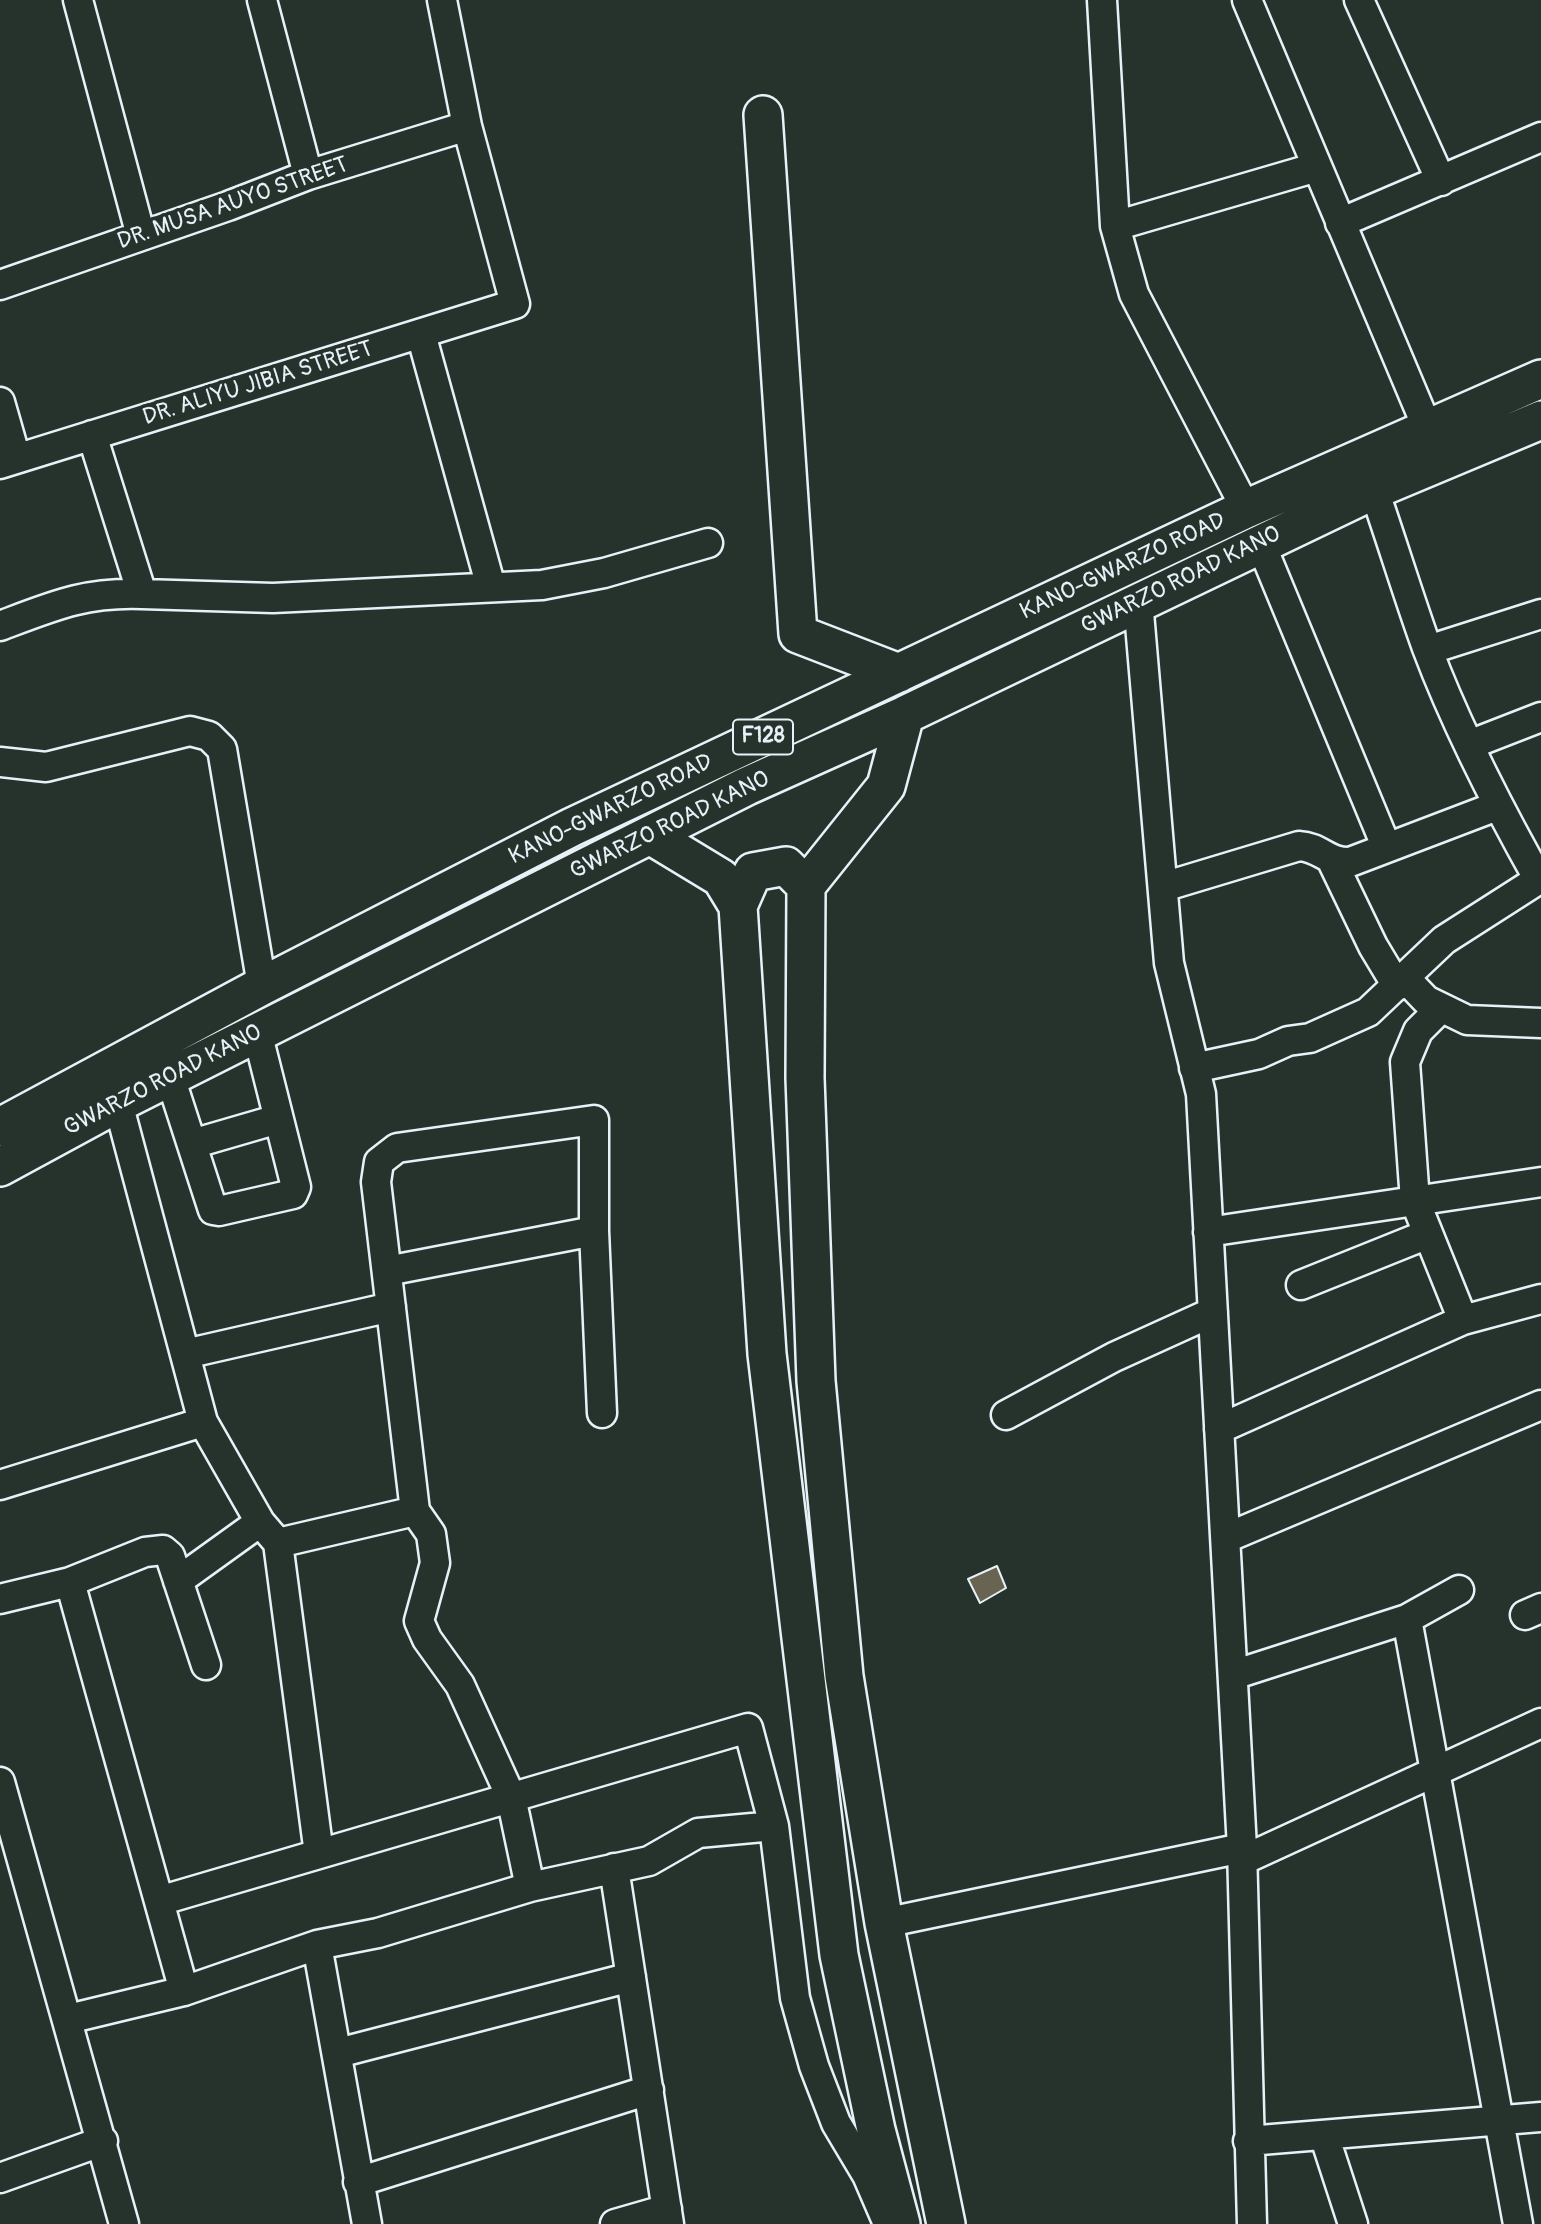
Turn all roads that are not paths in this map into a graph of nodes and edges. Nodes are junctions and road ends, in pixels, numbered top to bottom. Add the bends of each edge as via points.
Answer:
1 (78, 0) edge
2 (262, 0) edge
3 (442, 0) edge
4 (1102, 0) edge
5 (1247, 0) edge
6 (1359, 0) edge
7 (763, 115) dead end
8 (467, 126) junction
9 (1541, 137) edge
10 (1317, 167) junction
11 (308, 175) junction
12 (1441, 181) junction
13 (1340, 223) junction
14 (1115, 226) junction
15 (141, 236) junction
16 (0, 285) edge
17 (421, 334) junction
18 (1541, 379) edge
19 (0, 402) edge
20 (1541, 420) edge
21 (1427, 427) junction
22 (92, 435) junction
23 (8, 461) edge
24 (1374, 490) junction
25 (1246, 509) junction
26 (1260, 542) junction
27 (708, 543) dead end
28 (492, 587) junction
29 (142, 594) junction
30 (1138, 601) junction
31 (1541, 614) edge
32 (0, 626) edge
33 (1428, 650) junction
34 (899, 673) junction
35 (905, 715) junction
36 (1541, 717) edge
37 (1469, 746) junction
38 (0, 762) edge
39 (1497, 806) junction
40 (650, 835) junction
41 (1386, 846) junction
42 (1333, 863) junction
43 (1540, 879) edge
44 (806, 886) junction
45 (1163, 887) junction
46 (738, 906) junction
47 (1401, 982) junction
48 (262, 986) junction
49 (1441, 1008) junction
50 (1541, 1023) edge
51 (257, 1032) junction
52 (1194, 1068) junction
53 (170, 1077) junction
54 (118, 1103) junction
55 (278, 1119) junction
56 (0, 1127) edge
57 (192, 1144) junction
58 (0, 1167) edge
59 (1541, 1182) edge
60 (1415, 1201) junction
61 (594, 1231) junction
62 (1208, 1232) junction
63 (1428, 1234) junction
64 (387, 1271) junction
65 (1301, 1285) dead end
66 (1541, 1298) edge
67 (391, 1307) junction
68 (1213, 1312) junction
69 (1463, 1320) junction
70 (185, 1354) junction
71 (1541, 1405) edge
72 (602, 1413) dead end
73 (1006, 1415) dead end
74 (203, 1422) junction
75 (1219, 1429) junction
76 (0, 1485) edge
77 (415, 1511) junction
78 (260, 1522) junction
79 (1226, 1538) junction
80 (278, 1544) junction
81 (178, 1581) junction
82 (70, 1582) junction
83 (1460, 1590) dead end
84 (0, 1599) edge
85 (1408, 1619) junction
86 (206, 1665) dead end
87 (1233, 1675) junction
88 (1541, 1723) edge
89 (1434, 1772) junction
90 (0, 1782) edge
91 (512, 1797) junction
92 (774, 1826) junction
93 (319, 1854) junction
94 (1243, 1854) junction
95 (614, 1868) junction
96 (530, 1887) junction
97 (159, 1901) junction
98 (884, 1923) junction
99 (317, 1945) junction
100 (631, 1977) junction
101 (184, 1991) junction
102 (68, 2020) junction
103 (338, 2053) junction
104 (649, 2090) junction
105 (1541, 2117) edge
106 (1497, 2121) junction
107 (1324, 2135) junction
108 (103, 2141) junction
109 (1248, 2141) junction
110 (0, 2178) edge
111 (358, 2182) junction
112 (668, 2217) edge
113 (121, 2223) edge
114 (367, 2224) edge
115 (615, 2224) edge
116 (888, 2224) edge
117 (901, 2224) edge
118 (946, 2224) edge
119 (1252, 2224) edge
120 (1353, 2224) edge
121 (1518, 2224) edge

1 - 15 street
2 - 11 street
3 - 8 street
4 - 14 street
5 - 10 street
6 - 12 street
7 - 34 main road via 798,634
8 - 11 street, DR. MUSA AUYO STREET
8 - 17 street, DR. ALIYU JIBIA STREET via 516,304
9 - 12 street
10 - 13 street
10 - 14 street
11 - 15 street, DR. MUSA AUYO STREET
12 - 13 street
13 - 21 street
14 - 25 street via 1134,294
15 - 16 street, DR. MUSA AUYO STREET
17 - 22 street, DR. ALIYU JIBIA STREET
17 - 28 street
18 - 21 main road, KANO-GWARZO ROAD / F128
19 - 23 street
20 - 24 main road, GWARZO ROAD KANO / F128
21 - 25 main road, KANO-GWARZO ROAD / F128
22 - 23 street, DR. ALIYU JIBIA STREET
22 - 29 street
24 - 26 main road, GWARZO ROAD KANO / F128
24 - 33 street
25 - 34 main road, KANO-GWARZO ROAD / F128
26 - 30 main road, GWARZO ROAD KANO / F128
26 - 41 street
27 - 28 street via 604,573 542,585
28 - 29 street via 273,597
29 - 32 street via 72,598
30 - 35 main road, GWARZO ROAD KANO / F128
30 - 45 street
31 - 33 street
33 - 37 street
34 - 48 main road, KANO-GWARZO ROAD / F128 via 572,827
35 - 40 main road, GWARZO ROAD KANO / F128
35 - 44 main road via 886,786
36 - 37 street
37 - 39 street
38 - 48 street via 46,767 190,731 209,736 222,750
39 - 41 street
39 - 43 street
40 - 46 main road via 722,878
40 - 51 main road, GWARZO ROAD KANO / F128
41 - 42 street via 1350,862
42 - 45 street via 1311,846 1299,846
42 - 47 street via 1373,946
43 - 47 street via 1444,940
44 - 46 main road via 786,866 753,872
44 - 98 main road via 805,1078 816,1381 844,1676
45 - 52 street via 1169,963
46 - 117 main road via 767,1354 839,1955
47 - 49 street
47 - 52 street via 1368,1012 1310,1038
48 - 56 main road, KANO-GWARZO ROAD / F128
49 - 50 street via 1467,1020
49 - 60 street via 1418,1031 1405,1062
51 - 53 main road, GWARZO ROAD KANO / F128
51 - 55 street
52 - 62 street via 1201,1094
53 - 54 main road, GWARZO ROAD KANO / F128
53 - 57 street
54 - 58 main road, GWARZO ROAD KANO / F128
54 - 70 street
55 - 57 street
55 - 57 street via 296,1187 293,1194 213,1210
59 - 60 street
60 - 62 street
60 - 63 street
61 - 64 street
61 - 64 street via 594,1120 397,1148 379,1162 376,1182
61 - 72 street
62 - 68 street
63 - 65 street
63 - 69 street
64 - 67 street
66 - 69 street
67 - 70 street
67 - 77 street
68 - 73 street via 1114,1357
68 - 75 street
69 - 75 street
70 - 74 street
71 - 79 street
74 - 76 street
74 - 78 street
75 - 79 street
77 - 80 street
77 - 91 street via 431,1534 435,1563 419,1621 426,1640 460,1685
78 - 80 street
78 - 81 street
79 - 87 street
80 - 93 street
81 - 82 street via 170,1556 155,1550
81 - 86 street
82 - 84 street
82 - 97 street
83 - 85 street
85 - 87 street
85 - 89 street
87 - 94 street
88 - 89 street
89 - 94 street
89 - 106 street
90 - 102 street
91 - 92 street via 748,1728
91 - 93 street
91 - 96 street
92 - 95 street via 698,1833 649,1861
92 - 116 street via 795,1998 814,2066 836,2123 867,2175
93 - 97 street
94 - 98 street
94 - 109 street
95 - 96 street
95 - 100 street
96 - 99 street via 379,1933
97 - 101 street
98 - 118 main road
99 - 101 street
99 - 103 street
100 - 103 street
100 - 104 street
101 - 102 street
102 - 108 street
103 - 111 street
104 - 111 street
104 - 112 street
105 - 106 street
106 - 107 street
106 - 121 street
107 - 109 street
107 - 120 street
108 - 110 street
108 - 113 street
109 - 119 street
111 - 114 street
112 - 115 street

